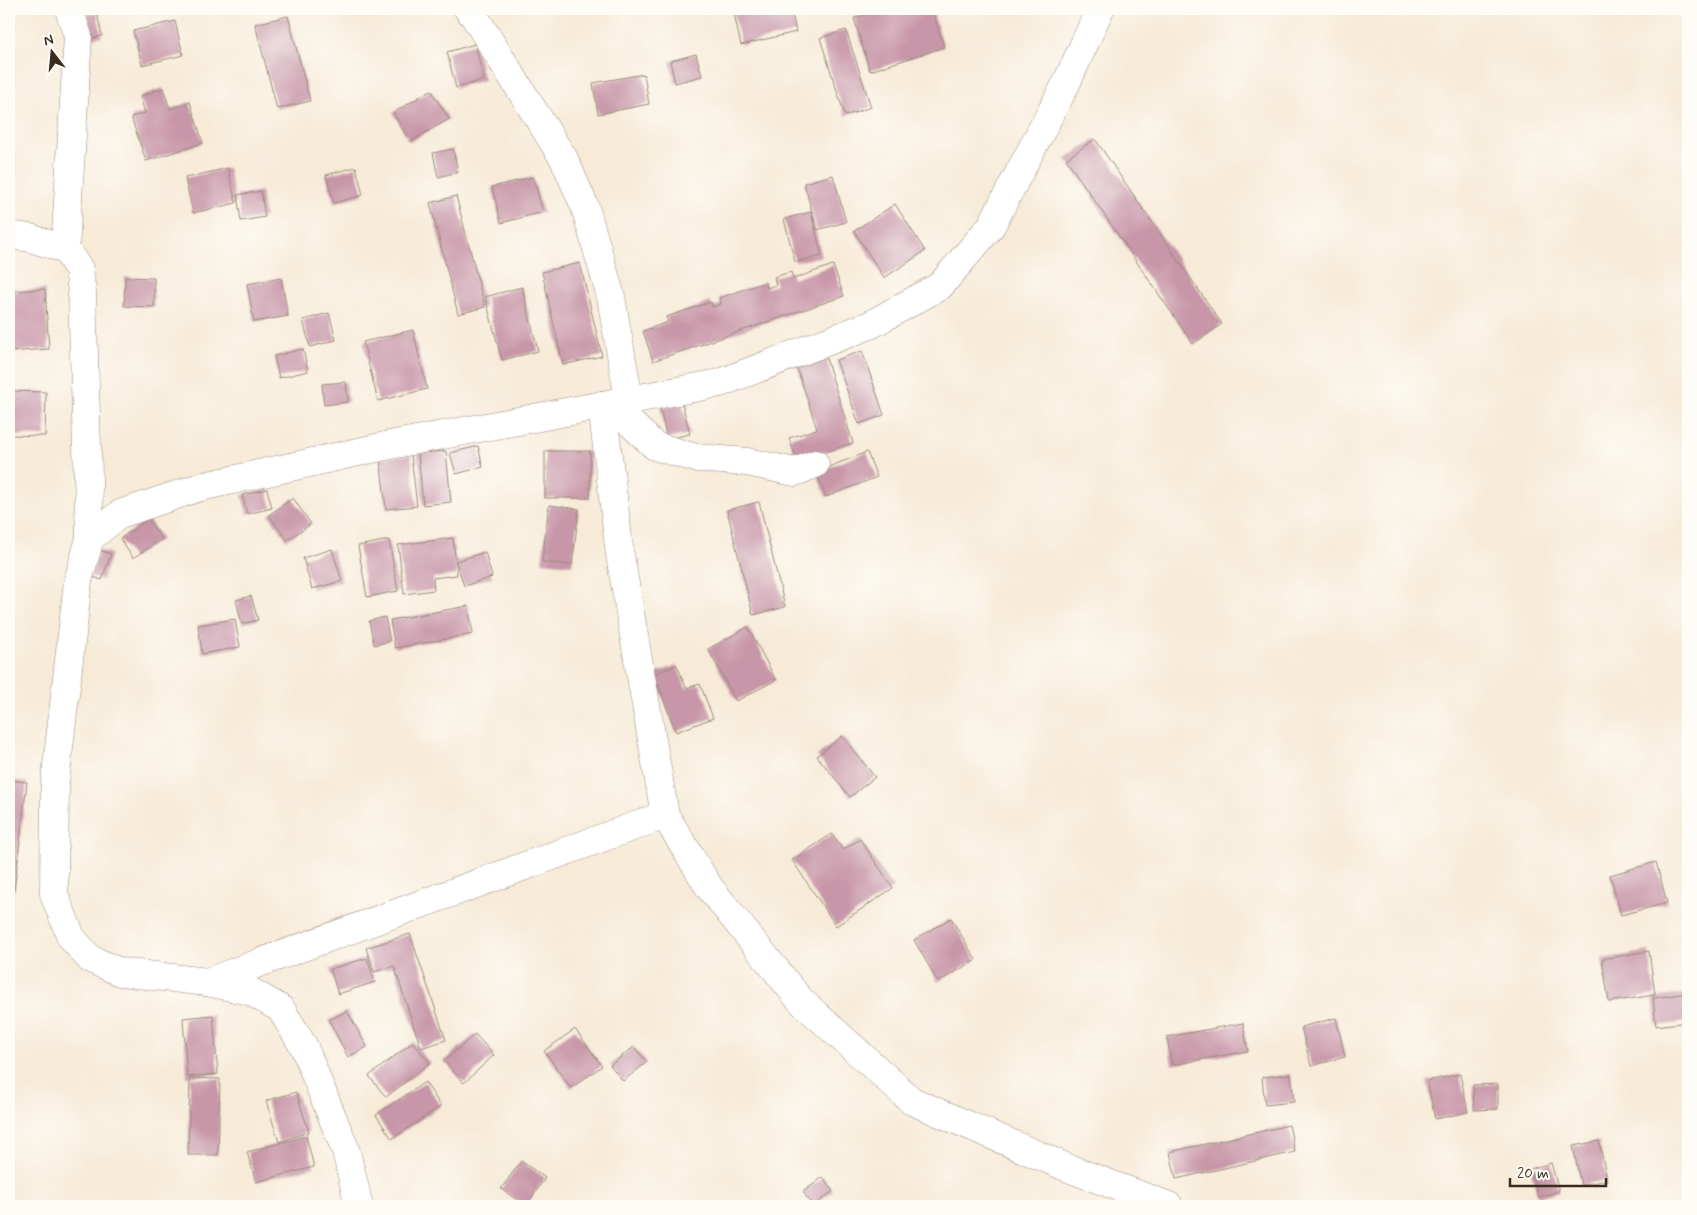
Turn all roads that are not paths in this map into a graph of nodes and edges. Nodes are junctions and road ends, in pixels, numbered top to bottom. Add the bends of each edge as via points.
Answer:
1 (69, 9) edge
2 (468, 9) edge
3 (1100, 9) edge
4 (9, 235) edge
5 (65, 249) junction
6 (616, 402) junction
7 (815, 464) dead end
8 (90, 538) junction
9 (666, 815) junction
10 (207, 982) junction
11 (359, 1206) edge
12 (1169, 1206) edge

1 - 5 street via 78,36
2 - 6 street via 564,159 586,207 611,297
3 - 6 street via 1066,84 991,226 940,286 870,325 720,383
4 - 5 street
5 - 8 street via 80,269 82,292
6 - 7 street via 627,420 655,446 696,458 748,462 795,472
6 - 8 street via 390,445 200,487 120,514
6 - 9 street via 620,555
8 - 10 street via 78,581 55,782 54,894 70,937 90,959 120,972
9 - 10 street
9 - 12 street via 709,887 801,1001 912,1101 1068,1168
10 - 11 street via 250,991 281,1009 304,1048 346,1151

